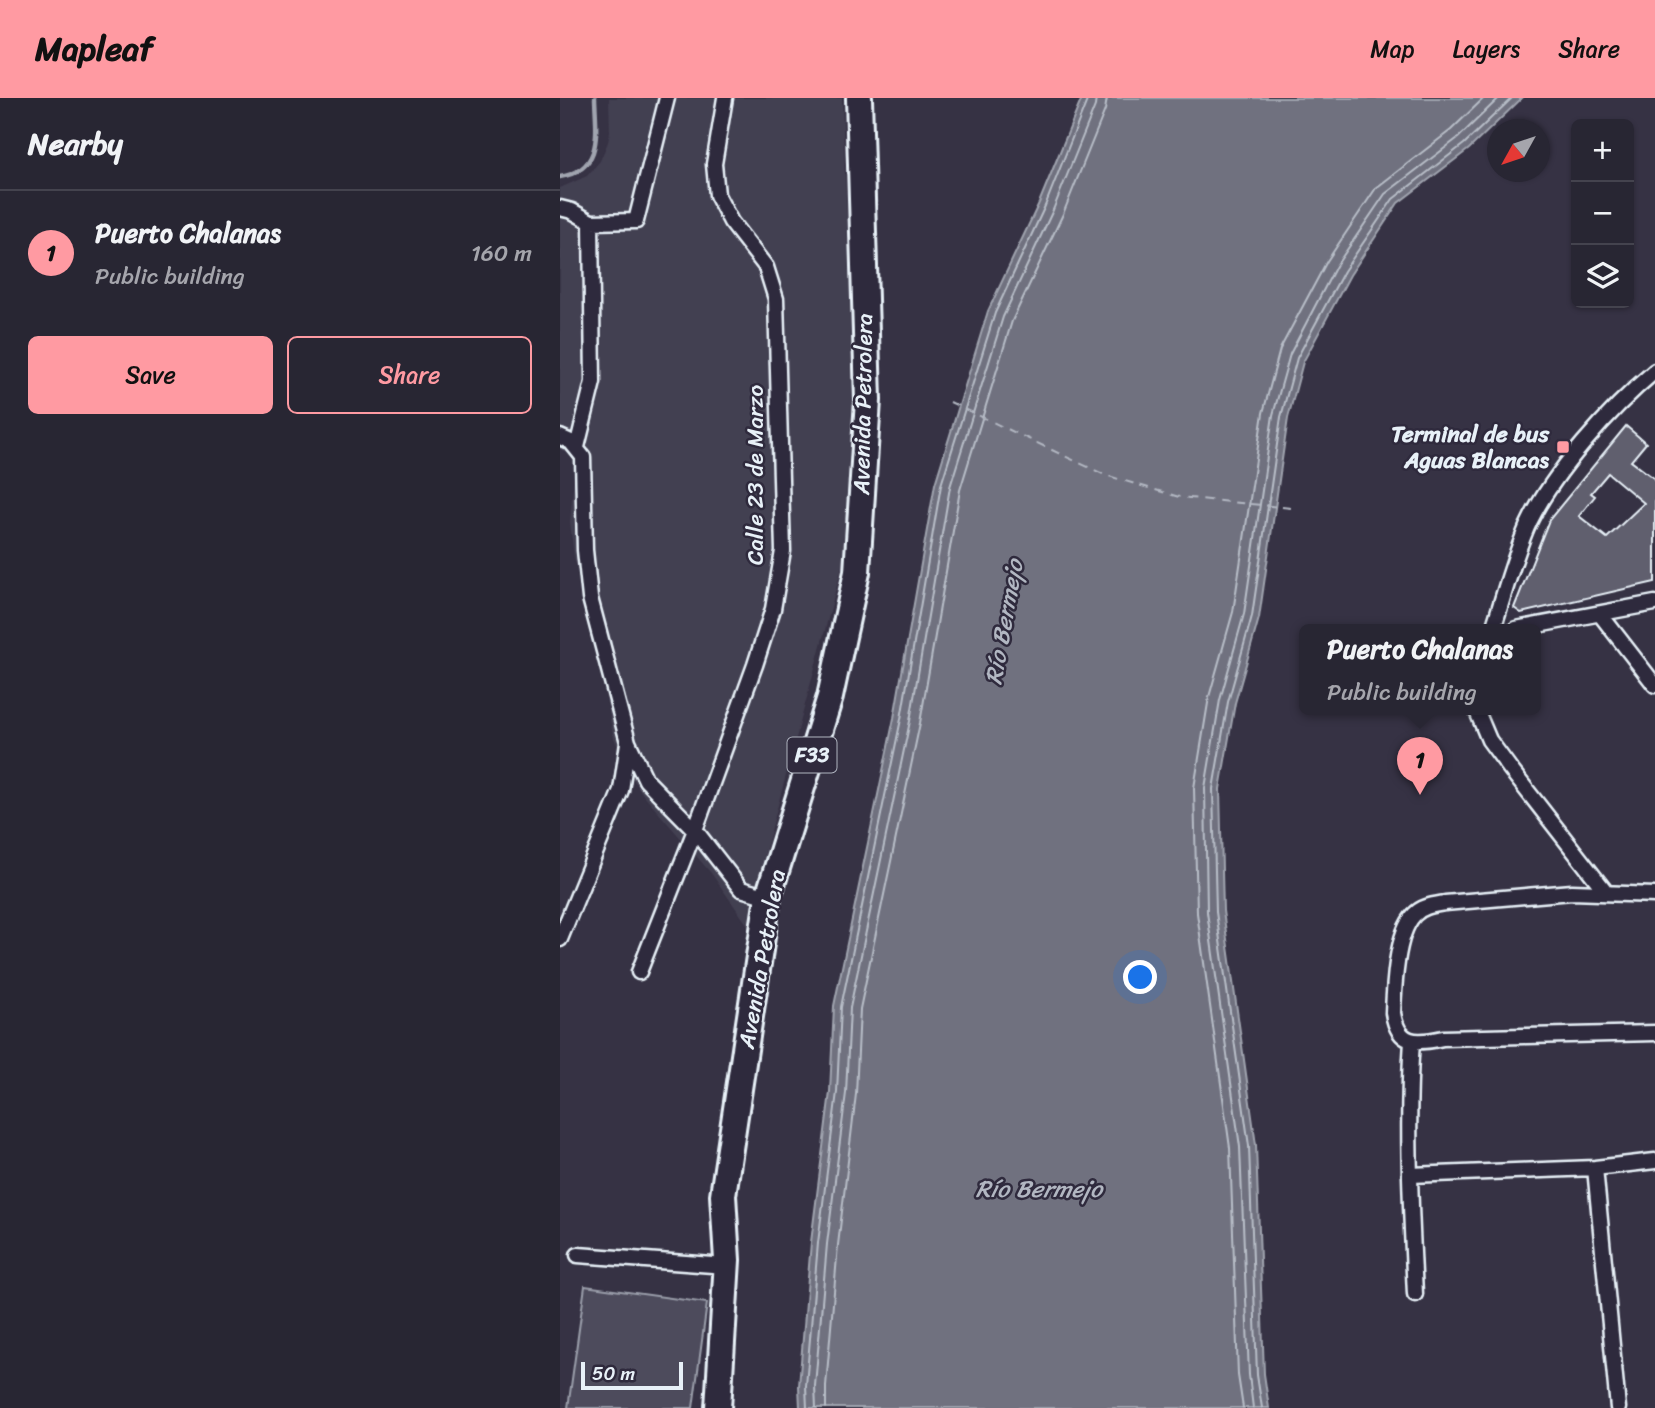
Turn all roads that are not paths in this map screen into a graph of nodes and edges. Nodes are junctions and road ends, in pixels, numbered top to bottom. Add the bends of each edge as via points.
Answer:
1 (667, 98) edge
2 (725, 98) edge
3 (859, 98) edge
4 (560, 208) edge
5 (591, 222) junction
6 (1655, 371) edge
7 (560, 438) edge
8 (577, 447) junction
9 (1655, 603) edge
10 (1601, 614) junction
11 (1495, 624) edge
12 (1541, 625) edge
13 (1655, 685) edge
14 (1479, 715) edge
15 (628, 742) junction
16 (695, 830) junction
17 (1606, 892) junction
18 (1655, 895) edge
19 (768, 897) junction
20 (560, 939) edge
21 (639, 972) dead end
22 (1655, 1032) edge
23 (1412, 1041) junction
24 (1655, 1161) edge
25 (1595, 1168) junction
26 (1409, 1175) junction
27 (578, 1255) dead end
28 (726, 1266) junction
29 (1415, 1294) dead end
30 (718, 1408) edge
31 (1618, 1408) edge

1 - 5 street via 636,221
2 - 16 street, Calle 23 de Marzo via 714,164 717,195 731,222 766,267 776,299 783,551 773,609
3 - 19 highway, Avenida Petrolera / F33 via 868,400 857,572 830,697
4 - 5 street
5 - 8 street via 593,382
6 - 11 street via 1592,434 1528,524
7 - 8 street
8 - 15 street via 584,462 584,550 590,598
9 - 10 street
10 - 12 street
10 - 13 street
14 - 17 street via 1489,740
15 - 16 street via 646,780
15 - 20 street via 621,790
16 - 19 street via 741,889
16 - 21 street, Calle 23 de Marzo
17 - 18 street
17 - 23 street via 1445,903 1415,913 1401,947 1393,1013 1401,1035
19 - 28 highway, Avenida Petrolera / F33 via 723,1195
22 - 23 street
23 - 26 street
24 - 25 street
25 - 26 street
25 - 31 street
26 - 29 street
27 - 28 street
28 - 30 highway, Avenida Petrolera / F33

